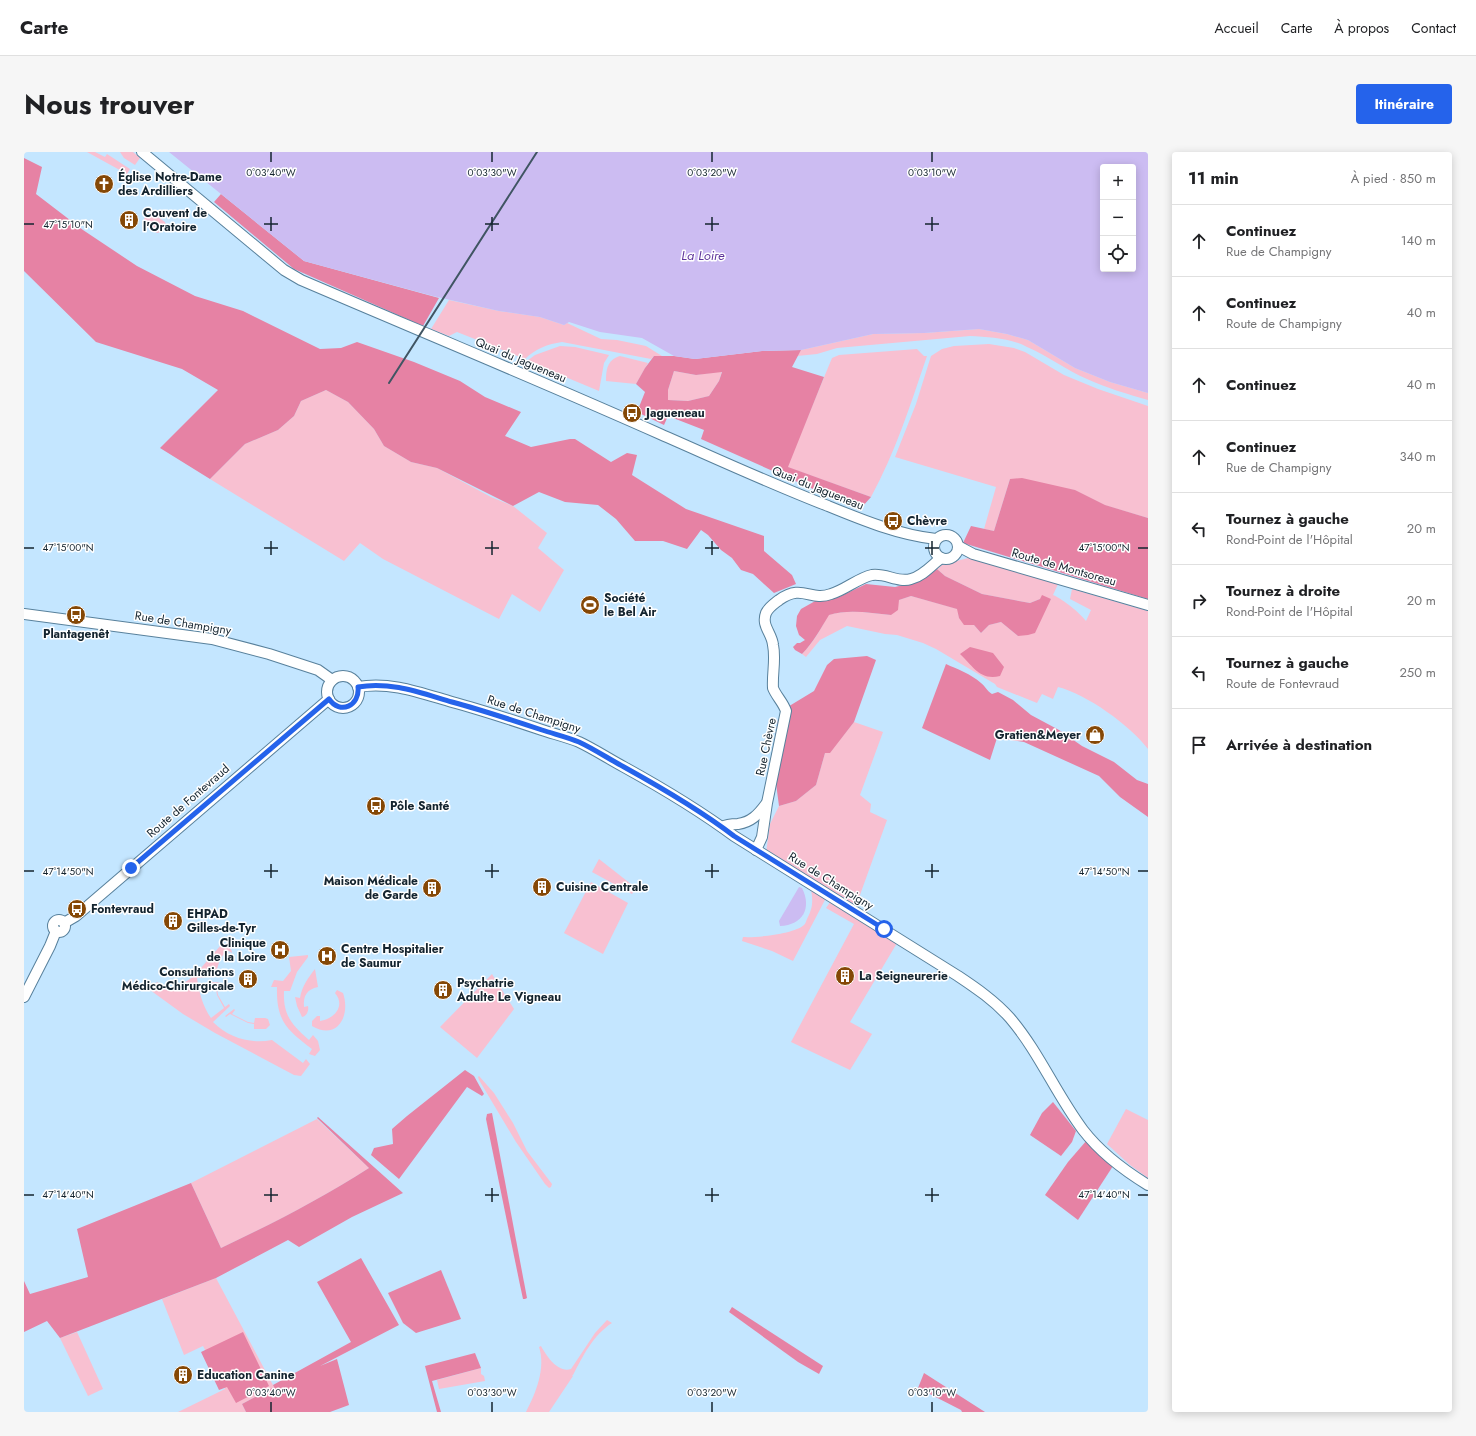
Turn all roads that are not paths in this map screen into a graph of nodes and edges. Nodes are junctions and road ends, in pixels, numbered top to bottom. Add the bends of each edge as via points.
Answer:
1 (142, 152) edge
2 (921, 538) junction
3 (936, 539) junction
4 (957, 550) junction
5 (937, 554) junction
6 (1148, 605) edge
7 (24, 614) edge
8 (332, 680) junction
9 (358, 687) junction
10 (329, 699) junction
11 (767, 803) junction
12 (722, 827) junction
13 (756, 850) junction
14 (24, 997) edge
15 (1148, 1185) edge

1 - 2 street, Quai du Jagueneau via 284,270 301,280 787,490 866,522
2 - 3 street
2 - 5 street
3 - 4 street via 948,535 955,538
3 - 5 street via 934,543
4 - 5 street via 949,559
4 - 6 street, Route de Montsoreau
5 - 11 street, Rue Chèvre via 926,571 910,580 873,575 829,595 816,596 794,592 787,594 771,606 765,621 774,645 773,688 786,711
7 - 8 street, Rue de Champigny via 212,639 318,670
8 - 9 street via 344,676 350,678
8 - 10 street via 327,689
9 - 10 street via 357,698 349,706 340,707
9 - 12 street, Rue de Champigny via 386,685 408,689 580,742
10 - 14 street, Route de Fontevraud via 76,916 64,923 60,920 55,921 52,926 56,931 50,946
11 - 12 street via 760,813 750,820
11 - 13 street, Rue Chèvre via 762,837
12 - 13 street, Rue de Champigny
13 - 15 street, Rue de Champigny via 978,989 993,1001 1010,1018 1037,1056 1084,1131 1117,1164

